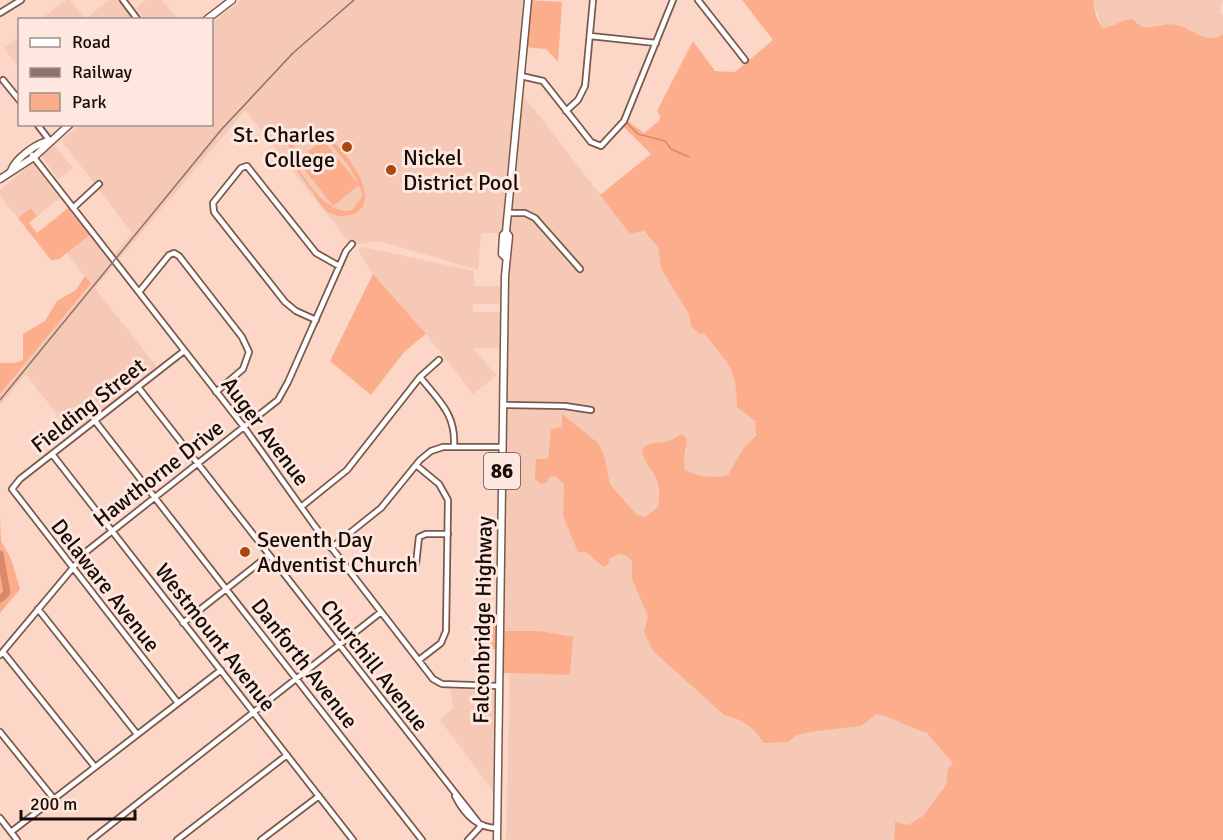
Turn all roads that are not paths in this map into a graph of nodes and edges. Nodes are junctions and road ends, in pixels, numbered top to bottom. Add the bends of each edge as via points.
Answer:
1 (21, 0) edge
2 (123, 0) edge
3 (232, 0) edge
4 (528, 0) edge
5 (593, 0) edge
6 (673, 0) edge
7 (698, 0) edge
8 (0, 13) edge
9 (136, 18) edge
10 (209, 18) edge
11 (590, 36) junction
12 (656, 43) junction
13 (745, 60) dead end
14 (521, 76) junction
15 (3, 80) dead end
16 (18, 99) edge
17 (566, 111) junction
18 (39, 126) edge
19 (68, 126) edge
20 (50, 141) junction
21 (32, 154) junction
22 (0, 179) edge
23 (99, 184) dead end
24 (73, 208) junction
25 (508, 213) junction
26 (351, 244) dead end
27 (339, 266) junction
28 (580, 269) dead end
29 (139, 292) junction
30 (316, 320) junction
31 (184, 351) junction
32 (439, 360) dead end
33 (420, 377) junction
34 (138, 387) junction
35 (216, 392) junction
36 (503, 405) junction
37 (591, 410) dead end
38 (94, 421) junction
39 (244, 427) junction
40 (454, 446) junction
41 (503, 447) junction
42 (52, 454) junction
43 (198, 464) junction
44 (416, 465) junction
45 (13, 486) joint
46 (155, 498) junction
47 (301, 507) junction
48 (112, 531) junction
49 (448, 534) junction
50 (332, 548) junction
51 (269, 555) junction
52 (416, 564) dead end
53 (72, 568) junction
54 (226, 589) junction
55 (38, 609) junction
56 (381, 612) junction
57 (183, 623) junction
58 (339, 645) junction
59 (1, 654) edge
60 (419, 660) junction
61 (221, 670) junction
62 (296, 678) junction
63 (498, 686) junction
64 (178, 703) junction
65 (254, 712) junction
66 (0, 732) edge
67 (137, 735) junction
68 (287, 755) junction
69 (95, 767) junction
70 (319, 796) junction
71 (54, 799) junction
72 (0, 818) edge
73 (481, 826) junction
74 (497, 828) junction
75 (11, 832) junction
76 (352, 838) edge
77 (17, 840) edge
78 (91, 840) edge
79 (177, 840) edge
80 (261, 840) edge
81 (345, 840) edge
82 (422, 840) edge
83 (468, 840) edge
84 (497, 840) edge

1 - 8 street
2 - 9 street
3 - 10 main road
4 - 14 main road, Falconbridge Highway / 86
5 - 11 street
6 - 12 street
7 - 13 street
11 - 12 street
11 - 17 street via 584,90
12 - 17 street via 624,121 604,144 594,145
14 - 17 street via 543,81
14 - 25 main road, Falconbridge Highway / 86
15 - 16 street
18 - 20 street
19 - 20 main road
20 - 21 main road via 42,142
21 - 22 main road via 17,170
21 - 24 street, Auger Avenue
23 - 24 street
24 - 29 street, Auger Avenue
25 - 28 street via 525,213 535,218
25 - 36 main road, Falconbridge Highway / 86 via 502,254
26 - 27 street, Hawthorne Drive
27 - 30 street, Hawthorne Drive
27 - 30 street via 316,253 247,166 241,168 213,203 214,212 285,302
29 - 31 street, Auger Avenue
29 - 35 street via 174,253 242,337 249,352 243,369
30 - 39 street, Hawthorne Drive via 280,396
31 - 34 street, Fielding Street
31 - 35 street, Auger Avenue
32 - 33 street
33 - 40 street via 451,416
33 - 47 street via 347,470
34 - 38 street, Fielding Street
34 - 43 street, Churchill Avenue
35 - 39 street, Auger Avenue
36 - 37 street
36 - 41 main road, Falconbridge Highway / 86
38 - 42 street, Fielding Street
38 - 46 street, Danforth Avenue
39 - 43 street, Hawthorne Drive
39 - 47 street, Auger Avenue
40 - 41 street
40 - 44 street via 431,451
41 - 63 main road, Falconbridge Highway / 86
42 - 45 street, Fielding Street
42 - 48 street, Westmount Avenue
43 - 46 street, Hawthorne Drive
43 - 51 street, Churchill Avenue
44 - 49 street via 446,493
44 - 50 street via 381,508
45 - 53 street, Delaware Avenue via 14,494
46 - 48 street, Hawthorne Drive
46 - 54 street, Danforth Avenue
47 - 50 street, Auger Avenue
48 - 53 street, Hawthorne Drive
48 - 57 street, Westmount Avenue
49 - 52 street via 422,535
49 - 60 street via 446,634 441,643
50 - 56 street, Auger Avenue
51 - 54 street
51 - 58 street, Churchill Avenue
53 - 55 street, Hawthorne Drive
53 - 64 street, Delaware Avenue
54 - 57 street
54 - 62 street, Danforth Avenue
55 - 59 street, Hawthorne Drive
55 - 67 street
56 - 58 street
56 - 60 street, Auger Avenue
57 - 61 street, Westmount Avenue
58 - 62 street
58 - 73 street, Churchill Avenue
59 - 69 street
60 - 63 street, Auger Avenue via 439,683
61 - 64 street
61 - 65 street, Westmount Avenue
62 - 65 street
62 - 82 street, Danforth Avenue
63 - 74 main road, Falconbridge Highway / 86
64 - 67 street
65 - 68 street, Westmount Avenue
65 - 78 street
66 - 71 street
67 - 69 street
68 - 70 street, Westmount Avenue
68 - 79 street
69 - 71 street
70 - 76 street, Westmount Avenue
70 - 80 street
71 - 75 street
72 - 75 street
73 - 74 street
73 - 83 street
74 - 84 main road, Falconbridge Highway / 86
75 - 77 street
76 - 81 street

